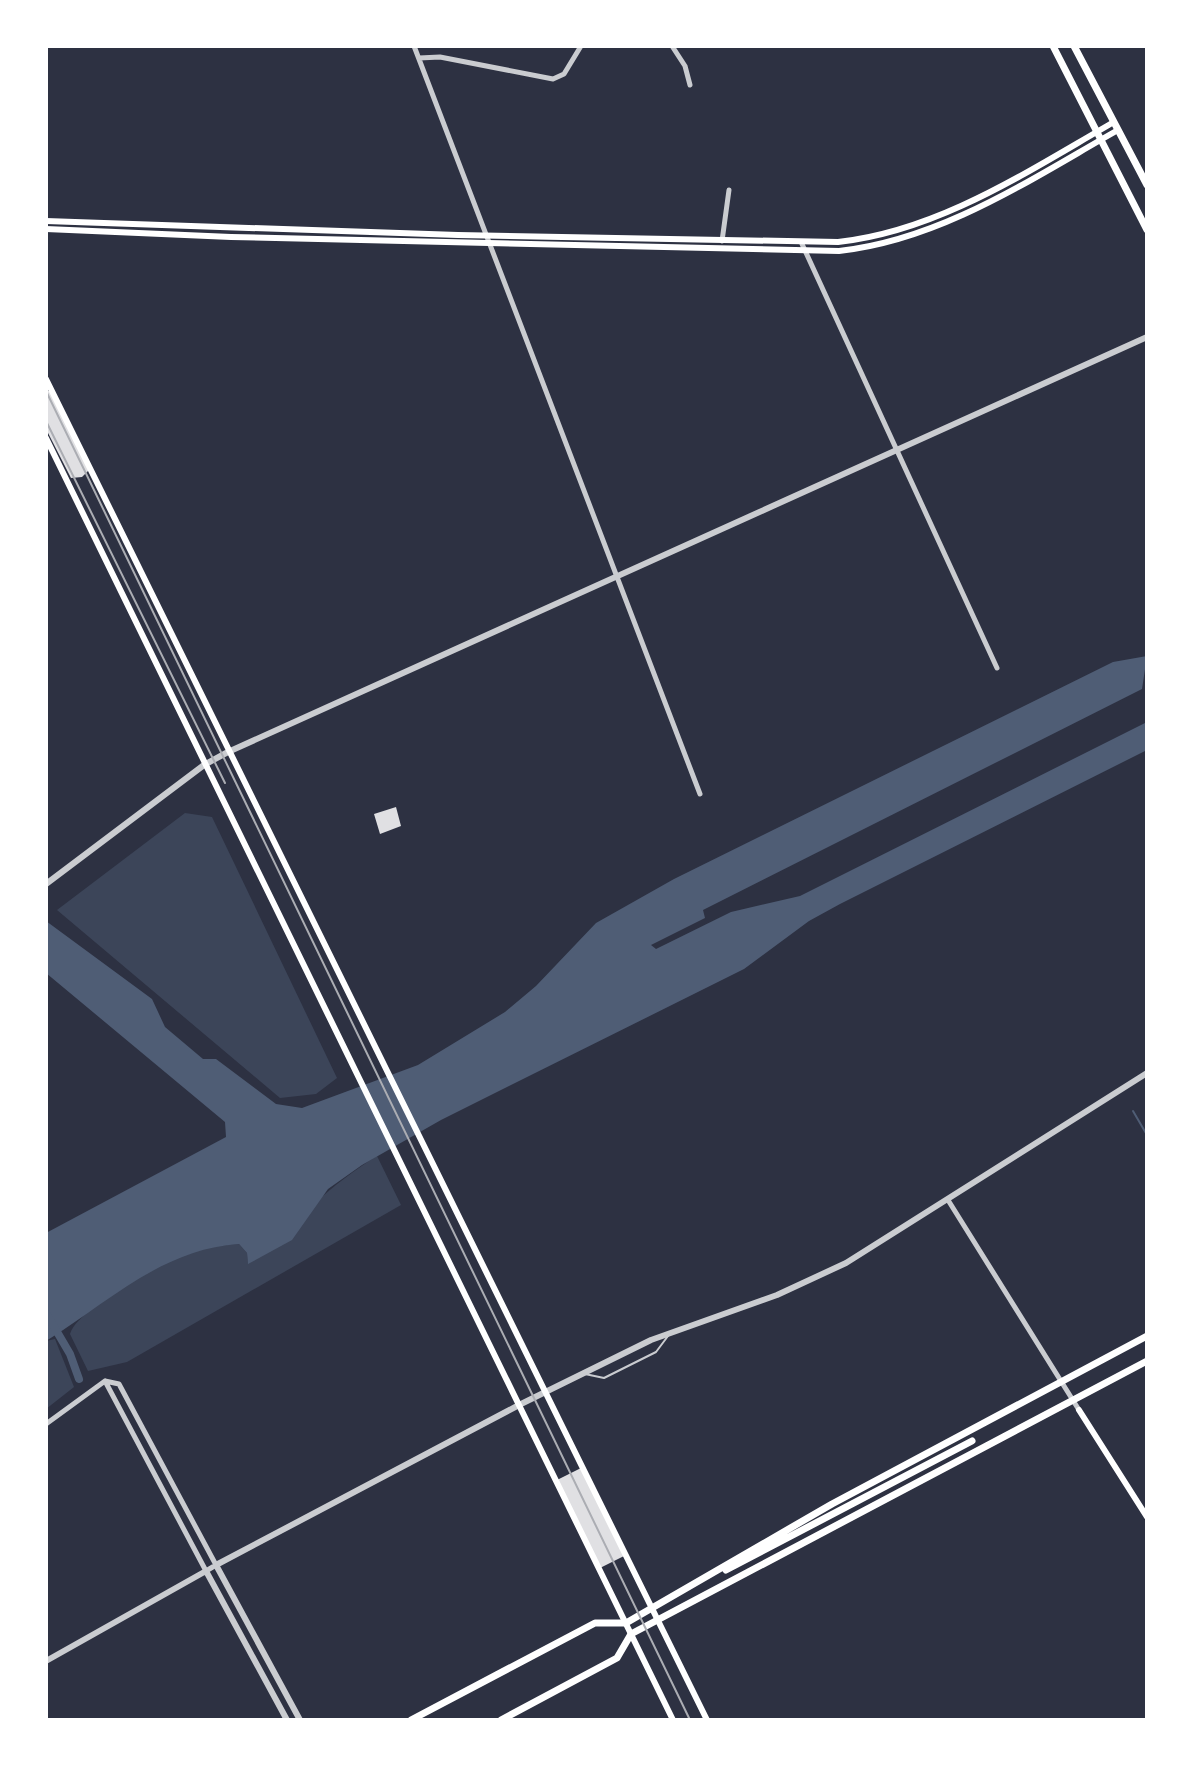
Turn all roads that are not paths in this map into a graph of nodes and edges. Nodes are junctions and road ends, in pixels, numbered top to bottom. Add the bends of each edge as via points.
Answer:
1 (414, 46) edge
2 (581, 46) edge
3 (672, 46) edge
4 (1053, 46) edge
5 (1074, 46) edge
6 (419, 58) junction
7 (690, 85) dead end
8 (1116, 126) junction
9 (1098, 136) junction
10 (1147, 185) edge
11 (729, 190) dead end
12 (46, 221) edge
13 (46, 229) edge
14 (1147, 230) edge
15 (484, 236) junction
16 (722, 242) junction
17 (488, 244) junction
18 (802, 244) junction
19 (806, 252) junction
20 (1147, 337) edge
21 (46, 379) edge
22 (46, 438) edge
23 (895, 451) junction
24 (616, 577) junction
25 (997, 668) dead end
26 (228, 752) junction
27 (204, 765) junction
28 (700, 794) dead end
29 (49, 881) edge
30 (1147, 1073) edge
31 (948, 1200) junction
32 (671, 1332) junction
33 (1147, 1336) edge
34 (1147, 1359) edge
35 (583, 1374) junction
36 (105, 1381) junction
37 (1061, 1382) junction
38 (543, 1393) junction
39 (1073, 1400) junction
40 (519, 1405) junction
41 (1079, 1410) joint
42 (46, 1424) edge
43 (972, 1441) dead end
44 (1147, 1517) edge
45 (216, 1565) junction
46 (206, 1571) junction
47 (678, 1595) junction
48 (653, 1608) junction
49 (658, 1620) junction
50 (626, 1623) junction
51 (631, 1634) junction
52 (46, 1661) edge
53 (287, 1720) edge
54 (300, 1720) edge
55 (411, 1720) edge
56 (501, 1720) edge
57 (673, 1720) edge
58 (707, 1720) edge

1 - 6 street
2 - 6 street via 564,74 553,79 440,57
3 - 7 street
4 - 9 main road
5 - 8 main road
6 - 15 street
8 - 9 main road
8 - 10 main road
9 - 14 main road
9 - 18 main road via 926,222 857,240
9 - 19 main road via 920,234 858,249
11 - 16 street
12 - 15 main road
13 - 17 main road
15 - 16 main road
15 - 17 street
16 - 18 main road
17 - 19 main road
17 - 24 street
18 - 19 street
19 - 23 street
20 - 23 street
21 - 26 main road
22 - 27 main road
23 - 24 street
23 - 25 street
24 - 26 street
24 - 28 street
26 - 27 street
26 - 38 main road
27 - 29 street
27 - 40 main road
30 - 31 street
31 - 32 street via 816,1278
31 - 37 street
32 - 35 street
32 - 35 lane via 656,1352 604,1378
33 - 37 main road
34 - 39 main road
35 - 38 street
36 - 42 street
36 - 45 street via 119,1384
36 - 46 street
37 - 39 street
37 - 47 main road via 832,1504
38 - 40 street
38 - 48 main road
39 - 41 street
39 - 49 main road
40 - 45 street
40 - 50 main road
41 - 44 main road
43 - 47 main road
45 - 46 street
45 - 54 street
46 - 52 street
46 - 53 street
47 - 48 main road
48 - 49 main road
48 - 50 main road
49 - 51 main road
49 - 58 main road
50 - 51 main road
50 - 55 main road via 595,1623
51 - 56 main road via 617,1658
51 - 57 main road

